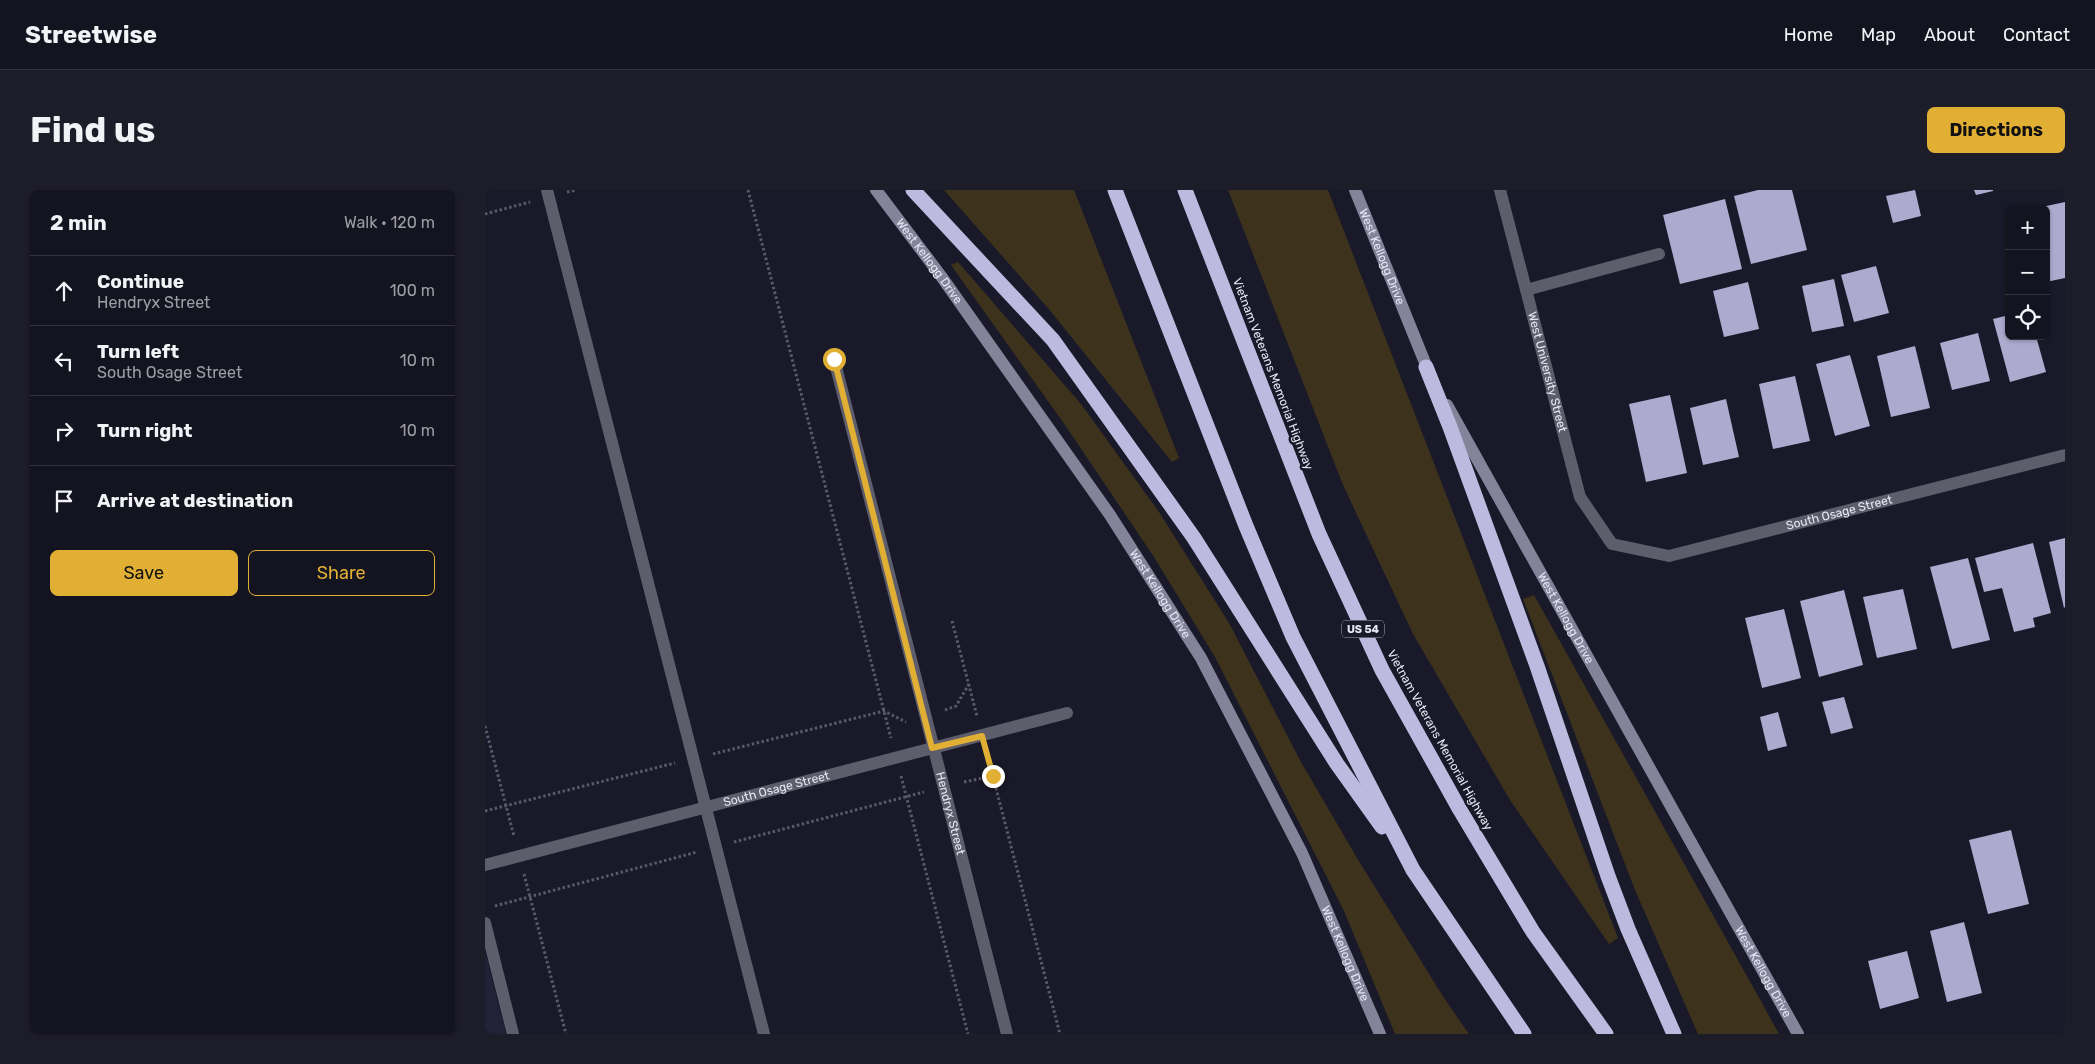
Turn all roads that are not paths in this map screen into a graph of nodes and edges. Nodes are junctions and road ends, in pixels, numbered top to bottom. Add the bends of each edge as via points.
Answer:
1 (547, 190) edge
2 (876, 190) edge
3 (913, 190) edge
4 (1115, 190) edge
5 (1185, 190) edge
6 (1355, 190) edge
7 (1500, 190) edge
8 (1659, 254) dead end
9 (1526, 290) junction
10 (834, 359) dead end
11 (1426, 367) junction
12 (2065, 455) edge
13 (1612, 544) joint
14 (1067, 713) dead end
15 (932, 748) junction
16 (704, 808) junction
17 (485, 866) edge
18 (1413, 870) junction
19 (485, 923) edge
20 (513, 1034) edge
21 (763, 1034) edge
22 (1007, 1034) edge
23 (1380, 1034) edge
24 (1524, 1034) edge
25 (1607, 1034) edge
26 (1674, 1034) edge
27 (1798, 1034) edge

1 - 16 street
2 - 23 main road, West Kellogg Drive via 1110,515 1201,658 1302,852
3 - 18 highway via 1053,340 1194,538 1337,764
4 - 18 highway via 1246,526 1293,637
5 - 25 highway, Vietnam Veterans Memorial Highway / US 54 via 1319,534 1382,670 1533,932
6 - 11 main road, West Kellogg Drive
7 - 9 street, West University Street
8 - 9 street
9 - 13 street, West University Street via 1580,497
10 - 15 street, Hendryx Street
11 - 26 highway via 1537,666 1611,885
11 - 27 main road, West Kellogg Drive
12 - 13 street, South Osage Street via 1669,556
14 - 15 street, South Osage Street
15 - 16 street, South Osage Street
15 - 22 street, Hendryx Street
16 - 17 street, South Osage Street
16 - 21 street
18 - 24 highway
19 - 20 street

